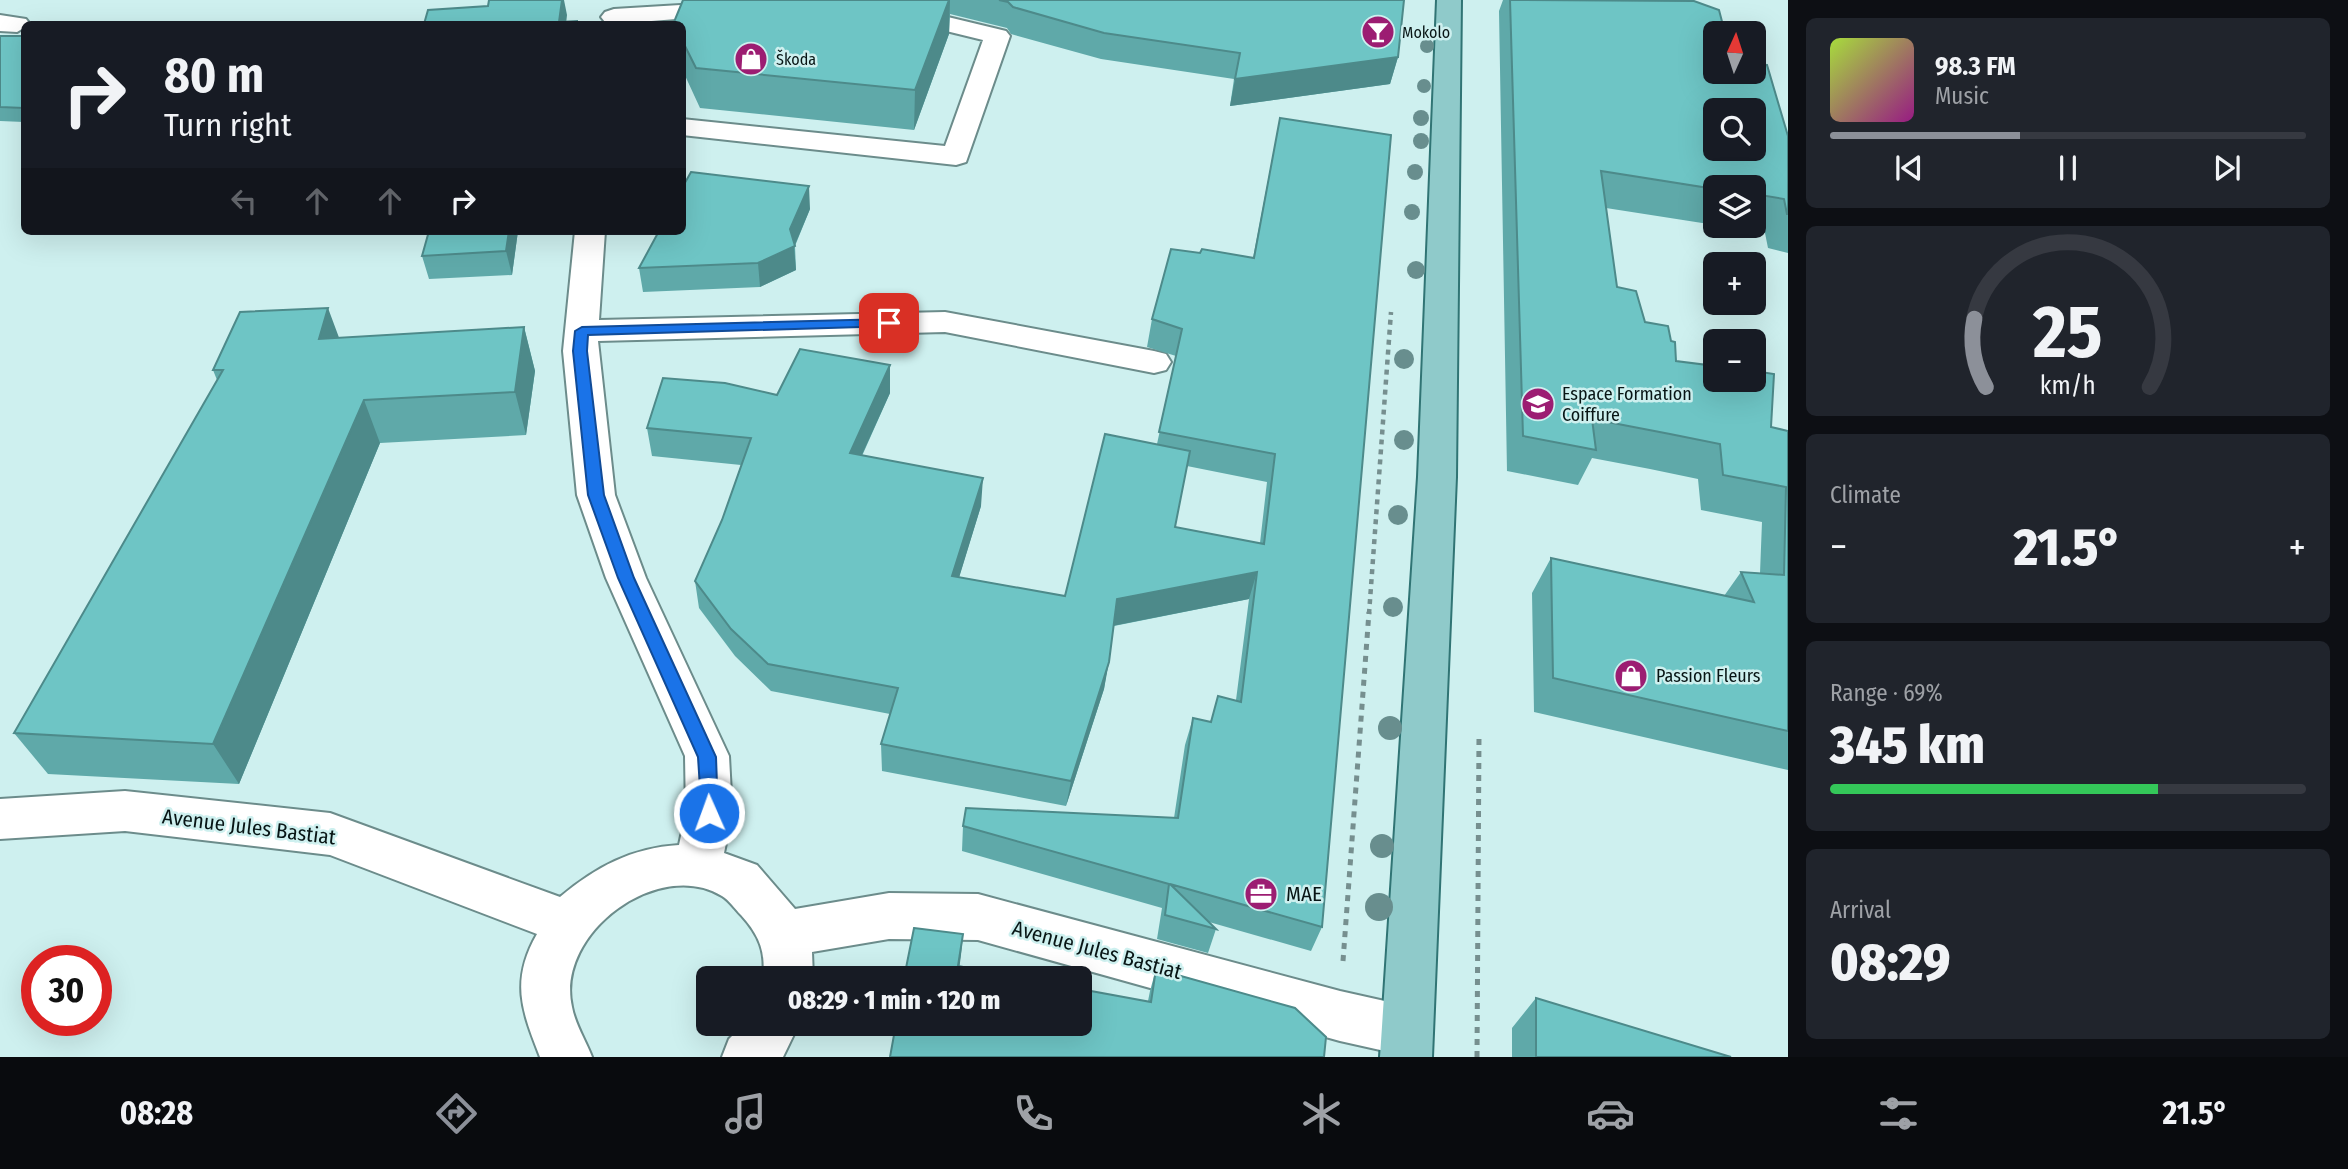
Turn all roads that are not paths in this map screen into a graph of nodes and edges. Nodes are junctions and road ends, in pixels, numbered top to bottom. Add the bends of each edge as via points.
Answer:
1 (1449, 0) edge
2 (760, 7) edge
3 (877, 9) edge
4 (614, 14) edge
5 (686, 127) edge
6 (590, 235) edge
7 (582, 331) junction
8 (1154, 362) dead end
9 (0, 819) edge
10 (698, 866) junction
11 (567, 923) junction
12 (785, 956) edge
13 (766, 1036) edge
14 (1407, 1044) edge
15 (566, 1057) edge
16 (748, 1057) edge

1 - 14 main road via 1437,477
2 - 4 street
3 - 5 street via 997,36 956,156
6 - 7 street
7 - 8 street via 945,322
7 - 10 street via 580,351 596,495 626,578 707,757 709,813
9 - 11 street, Avenue Jules Bastiat via 125,811 330,834
10 - 11 street via 662,865 626,876 593,895
10 - 12 street via 735,878 764,901
11 - 15 street via 548,958 543,995 550,1032
12 - 14 street, Avenue Jules Bastiat via 889,916 978,917 1340,1016
13 - 16 street

